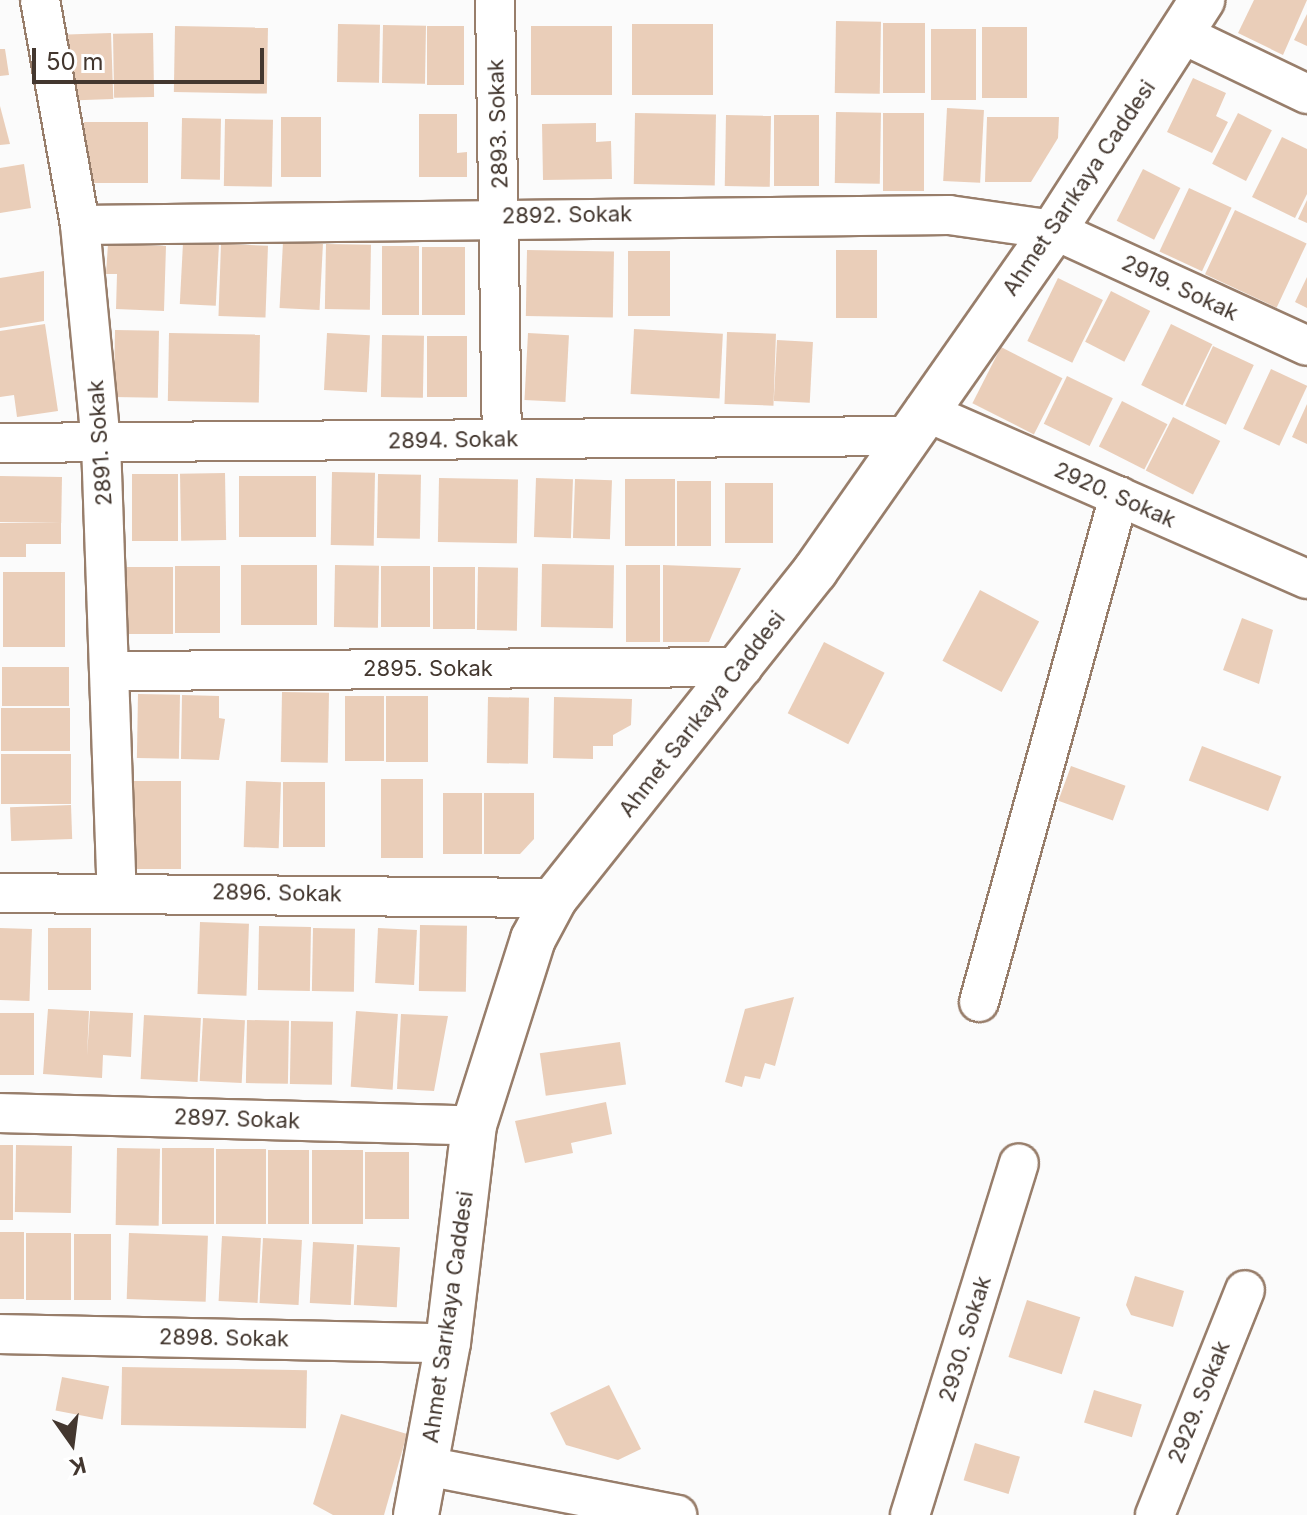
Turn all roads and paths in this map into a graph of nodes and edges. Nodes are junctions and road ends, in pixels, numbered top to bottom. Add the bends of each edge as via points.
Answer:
1 (40, 0) edge
2 (495, 0) edge
3 (1192, 17) edge
4 (1307, 94) edge
5 (500, 216) junction
6 (80, 225) junction
7 (1054, 230) junction
8 (1307, 346) edge
9 (914, 424) junction
10 (502, 439) junction
11 (0, 443) edge
12 (101, 443) junction
13 (1119, 496) junction
14 (1307, 579) edge
15 (743, 667) junction
16 (113, 671) junction
17 (117, 890) junction
18 (0, 893) edge
19 (555, 898) junction
20 (979, 1002) dead end
21 (0, 1113) edge
22 (474, 1125) junction
23 (1019, 1163) dead end
24 (1245, 1290) dead end
25 (0, 1334) edge
26 (448, 1343) junction
27 (426, 1466) junction
28 (416, 1515) edge
29 (673, 1515) edge
30 (910, 1515) edge
31 (1155, 1515) edge

1 - 6 street, 2891. Sokak
2 - 5 street, 2893. Sokak
3 - 4 street
3 - 7 main road, Ahmet Sarıkaya Caddesi
5 - 6 street, 2892. Sokak
5 - 7 street, 2892. Sokak via 894,211
5 - 10 street, 2893. Sokak
6 - 12 street, 2891. Sokak
7 - 8 street, 2919. Sokak
7 - 9 main road, Ahmet Sarıkaya Caddesi
9 - 10 street, 2894. Sokak
9 - 13 street, 2920. Sokak
9 - 15 main road, Ahmet Sarıkaya Caddesi
10 - 12 street, 2894. Sokak
11 - 12 street, 2894. Sokak
12 - 16 street, 2891. Sokak
13 - 14 street, 2920. Sokak
13 - 20 street
15 - 16 street, 2895. Sokak
15 - 19 main road, Ahmet Sarıkaya Caddesi
16 - 17 street, 2891. Sokak
17 - 18 street, 2896. Sokak
17 - 19 street, 2896. Sokak
19 - 22 main road, Ahmet Sarıkaya Caddesi via 504,1013
21 - 22 street, 2897. Sokak
22 - 26 main road, Ahmet Sarıkaya Caddesi
23 - 30 street, 2930. Sokak
24 - 31 street, 2929. Sokak
25 - 26 street, 2898. Sokak
26 - 27 main road, Ahmet Sarıkaya Caddesi
27 - 28 main road, Ahmet Sarıkaya Caddesi
27 - 29 street

